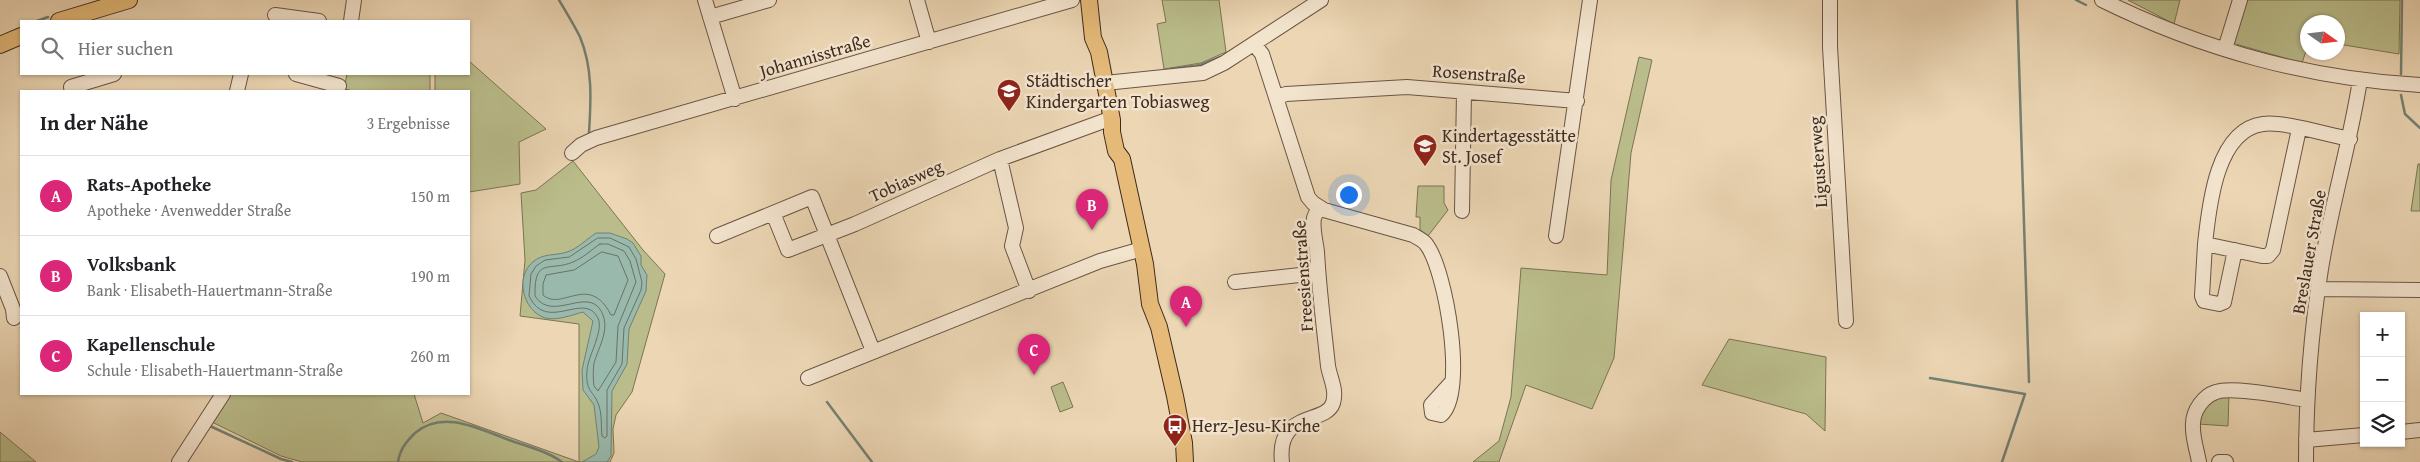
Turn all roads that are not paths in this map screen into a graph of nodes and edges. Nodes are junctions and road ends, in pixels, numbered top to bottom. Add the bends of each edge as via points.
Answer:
1 (129, 0) edge
2 (354, 0) edge
3 (705, 0) edge
4 (769, 0) edge
5 (917, 0) edge
6 (1072, 0) edge
7 (1089, 0) edge
8 (1322, 0) edge
9 (1590, 0) edge
10 (1830, 0) edge
11 (2102, 0) edge
12 (2240, 0) edge
13 (275, 15) dead end
14 (710, 17) junction
15 (62, 20) edge
16 (312, 20) edge
17 (351, 20) edge
18 (20, 36) edge
19 (929, 42) junction
20 (1254, 44) junction
21 (0, 45) edge
22 (2225, 49) junction
23 (111, 75) edge
24 (241, 75) edge
25 (300, 75) edge
26 (2360, 80) junction
27 (1105, 83) junction
28 (339, 84) edge
29 (2420, 85) edge
30 (71, 89) edge
31 (237, 90) edge
32 (1464, 92) junction
33 (1277, 97) junction
34 (735, 98) junction
35 (1577, 101) junction
36 (1112, 119) junction
37 (2299, 129) junction
38 (2350, 139) junction
39 (572, 153) dead end
40 (1000, 159) junction
41 (1319, 208) junction
42 (1462, 211) dead end
43 (773, 213) junction
44 (827, 235) junction
45 (716, 236) dead end
46 (1556, 236) dead end
47 (2205, 244) junction
48 (2235, 250) junction
49 (1144, 257) junction
50 (1318, 272) junction
51 (0, 276) edge
52 (1235, 282) dead end
53 (2319, 289) junction
54 (1029, 290) junction
55 (2420, 290) edge
56 (12, 318) edge
57 (1846, 321) dead end
58 (873, 351) junction
59 (808, 378) dead end
60 (1451, 383) dead end
61 (222, 395) edge
62 (2308, 400) junction
63 (2420, 430) edge
64 (2405, 432) edge
65 (2360, 435) edge
66 (2306, 440) junction
67 (1185, 458) edge
68 (179, 462) edge
69 (1282, 462) edge
70 (2200, 462) edge
71 (2219, 462) edge
72 (2226, 462) edge
73 (2306, 462) edge

1 - 15 main road
2 - 17 street
3 - 14 street
4 - 14 street
5 - 19 street
6 - 19 street, Johannisstraße
7 - 27 main road via 1101,45 1099,52
8 - 20 street
9 - 35 street
10 - 57 street, Ligusterweg
11 - 22 street via 2150,23
12 - 22 street
13 - 16 street
14 - 34 street
18 - 21 main road
19 - 34 street, Johannisstraße
20 - 27 street via 1202,73
20 - 33 street, Freesienstraße via 1262,54
22 - 26 street via 2300,70
23 - 30 street
24 - 31 street
25 - 28 street
26 - 29 street
26 - 38 street, Breslauer Straße
27 - 36 main road
32 - 33 street, Rosenstraße via 1407,87
32 - 35 street, Rosenstraße
32 - 42 street
33 - 41 street, Freesienstraße via 1308,197
34 - 39 street, Johannisstraße via 596,138
35 - 46 street
36 - 40 street, Tobiasweg
36 - 49 main road via 1116,151 1122,159
37 - 38 street
37 - 47 street via 2263,124 2239,133 2220,167 2210,204
37 - 48 street via 2273,250 2268,256 2262,256
38 - 53 street, Breslauer Straße
40 - 44 street, Tobiasweg
40 - 54 street via 1016,228 1012,246
41 - 50 street, Freesienstraße via 1314,218
41 - 60 street via 1425,242 1446,297 1452,327
43 - 44 street, Tobiasweg via 788,250
43 - 44 street via 812,197
43 - 45 street
44 - 58 street
47 - 48 street
47 - 48 street via 2202,296 2204,300 2219,304 2224,302
49 - 54 street via 1100,261
49 - 67 main road via 1148,294 1159,327
50 - 52 street
50 - 69 street, Freesienstraße via 1329,369 1334,383 1333,403 1329,411 1298,422 1286,434
51 - 56 street via 13,309
53 - 55 street
53 - 62 street, Breslauer Straße
54 - 58 street
58 - 59 street
61 - 68 street
62 - 66 street, Breslauer Straße
62 - 70 street via 2230,390 2214,392 2201,403 2194,416 2193,431
63 - 64 street
65 - 66 street
66 - 73 street, Breslauer Straße
71 - 72 street

